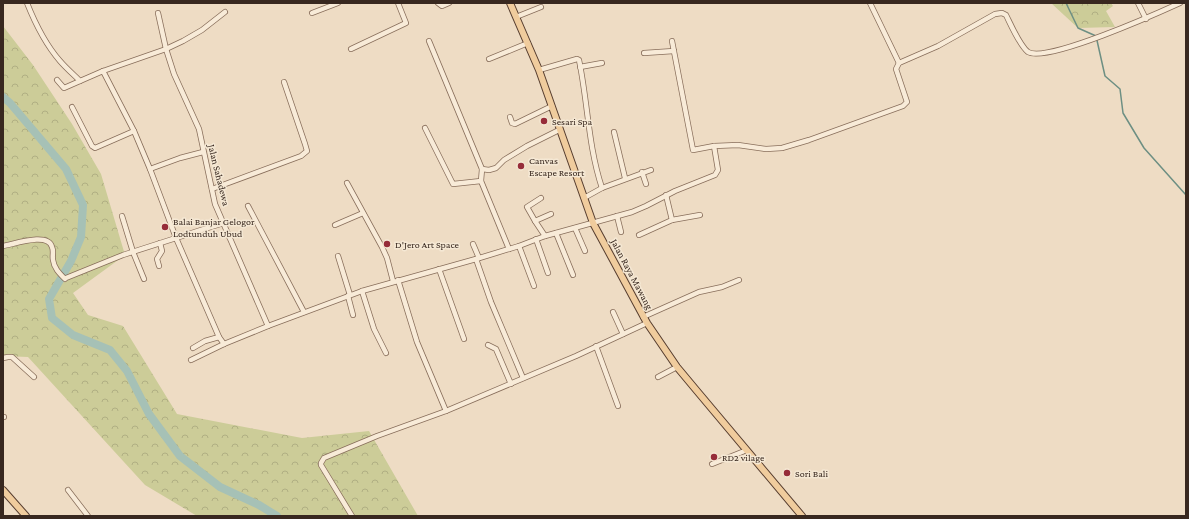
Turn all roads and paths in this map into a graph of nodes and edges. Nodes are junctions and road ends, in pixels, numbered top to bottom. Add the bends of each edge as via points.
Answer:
1 (27, 3) edge
2 (338, 3) edge
3 (398, 3) edge
4 (438, 3) edge
5 (449, 3) edge
6 (510, 3) edge
7 (870, 3) edge
8 (1138, 3) edge
9 (1180, 3) edge
10 (541, 7) dead end
11 (225, 12) dead end
12 (158, 13) dead end
13 (312, 13) dead end
14 (516, 17) junction
15 (1146, 19) junction
16 (430, 41) dead end
17 (672, 41) dead end
18 (528, 44) junction
19 (351, 48) dead end
20 (166, 49) junction
21 (674, 50) junction
22 (644, 53) dead end
23 (489, 59) dead end
24 (602, 63) dead end
25 (898, 63) junction
26 (580, 66) junction
27 (539, 70) junction
28 (103, 71) junction
29 (57, 80) dead end
30 (80, 81) junction
31 (284, 82) dead end
32 (552, 106) junction
33 (72, 107) dead end
34 (510, 117) dead end
35 (425, 128) dead end
36 (559, 130) junction
37 (134, 131) junction
38 (614, 132) dead end
39 (714, 146) junction
40 (203, 152) junction
41 (150, 169) junction
42 (482, 169) junction
43 (651, 170) dead end
44 (642, 172) junction
45 (625, 178) junction
46 (481, 180) junction
47 (347, 183) dead end
48 (646, 184) dead end
49 (212, 188) junction
50 (602, 188) junction
51 (666, 195) junction
52 (541, 198) dead end
53 (584, 198) junction
54 (248, 206) dead end
55 (362, 213) junction
56 (551, 214) dead end
57 (700, 215) dead end
58 (122, 216) dead end
59 (617, 216) junction
60 (672, 220) junction
61 (536, 221) junction
62 (593, 223) junction
63 (224, 224) junction
64 (335, 225) dead end
65 (575, 228) junction
66 (622, 232) dead end
67 (556, 233) junction
68 (639, 235) dead end
69 (544, 236) junction
70 (176, 238) junction
71 (536, 239) junction
72 (160, 243) junction
73 (473, 244) dead end
74 (3, 246) edge
75 (519, 246) junction
76 (509, 249) junction
77 (585, 251) dead end
78 (133, 252) junction
79 (338, 256) dead end
80 (477, 258) junction
81 (159, 266) dead end
82 (439, 269) junction
83 (548, 273) dead end
84 (573, 275) dead end
85 (144, 280) dead end
86 (398, 280) junction
87 (739, 280) dead end
88 (393, 281) junction
89 (534, 286) dead end
90 (362, 291) junction
91 (349, 295) junction
92 (304, 312) junction
93 (613, 312) dead end
94 (353, 315) dead end
95 (643, 317) junction
96 (647, 323) junction
97 (268, 326) junction
98 (624, 334) junction
99 (220, 337) junction
100 (464, 339) dead end
101 (224, 344) junction
102 (488, 345) dead end
103 (596, 346) junction
104 (193, 348) dead end
105 (386, 353) dead end
106 (3, 358) edge
107 (191, 360) dead end
108 (677, 367) junction
109 (34, 377) dead end
110 (658, 377) dead end
111 (523, 378) junction
112 (511, 384) junction
113 (618, 406) dead end
114 (446, 412) junction
115 (747, 450) junction
116 (712, 464) dead end
117 (3, 490) edge
118 (68, 490) dead end
119 (26, 516) edge
120 (88, 516) edge
121 (352, 516) edge
122 (802, 516) edge

1 - 30 street via 54,54
2 - 13 street
3 - 19 street via 406,23
4 - 5 street via 442,6
6 - 14 main road, Jalan Raya Mawang
7 - 25 street
8 - 15 street
9 - 15 street
10 - 14 street
11 - 20 street via 202,30
12 - 20 street, Jalan Sahadewa
14 - 18 main road, Jalan Raya Mawang
15 - 25 street via 1089,40 1047,52 1032,53 1022,45 1006,15 996,14 938,46
16 - 42 street
17 - 21 street
18 - 23 street
18 - 27 main road, Jalan Raya Mawang
20 - 28 street
20 - 40 street, Jalan Sahadewa via 174,74 199,129
21 - 22 street
21 - 39 street via 693,150
24 - 26 street
25 - 39 street via 896,69 907,102 903,106 782,148
26 - 27 street via 577,59
26 - 50 street via 590,137
27 - 32 main road, Jalan Raya Mawang
28 - 30 street
28 - 37 street
29 - 30 street via 64,88
31 - 49 street via 306,153
32 - 34 street via 515,124
32 - 36 main road, Jalan Raya Mawang
33 - 37 street via 95,148
35 - 46 street via 453,184
36 - 42 street via 527,146 496,168
36 - 53 main road, Jalan Raya Mawang
37 - 41 street
38 - 45 street
39 - 51 street via 718,170 716,175
40 - 41 street
40 - 49 street, Jalan Sahadewa
41 - 70 street
42 - 46 street
43 - 44 street
44 - 45 street
44 - 48 street
45 - 50 street
46 - 76 street
47 - 55 street
49 - 63 street, Jalan Sahadewa via 215,204
50 - 53 street
51 - 59 street via 646,206
51 - 60 street
52 - 61 street via 527,207
53 - 62 main road, Jalan Raya Mawang
54 - 92 street
55 - 64 street
55 - 88 street via 382,247
56 - 61 street
57 - 60 street
58 - 78 street
59 - 62 street
59 - 66 street
60 - 68 street
61 - 69 street
62 - 65 street
62 - 95 main road, Jalan Raya Mawang
63 - 70 street
63 - 97 street, Jalan Sahadewa
65 - 67 street
65 - 77 street
67 - 69 street
67 - 84 street
69 - 71 street
70 - 72 street
70 - 99 street
71 - 75 street
71 - 83 street
72 - 78 street
72 - 81 street via 162,251 157,259
73 - 80 street
74 - 78 street via 46,240 52,248 56,269 65,278
75 - 76 street
75 - 89 street
76 - 80 street
78 - 85 street
79 - 91 street
80 - 82 street
80 - 111 street via 491,302
82 - 86 street
82 - 100 street
86 - 88 street
86 - 114 street via 417,342
87 - 95 street via 699,292
88 - 90 street
90 - 91 street
90 - 105 street via 374,329
91 - 92 street
91 - 94 street
92 - 97 street
93 - 98 street
95 - 96 main road, Jalan Raya Mawang
96 - 98 street
96 - 108 main road, Jalan Raya Mawang
97 - 101 street
98 - 103 street
99 - 101 street
99 - 104 street
101 - 107 street
102 - 112 street via 496,350
103 - 111 street
103 - 113 street
106 - 109 street via 12,357
108 - 110 street
108 - 115 main road, Jalan Raya Mawang
111 - 112 street
112 - 114 street
114 - 121 street via 377,436 322,460 323,469
115 - 116 street
115 - 122 main road, Jalan Raya Mawang
117 - 119 main road
118 - 120 street

